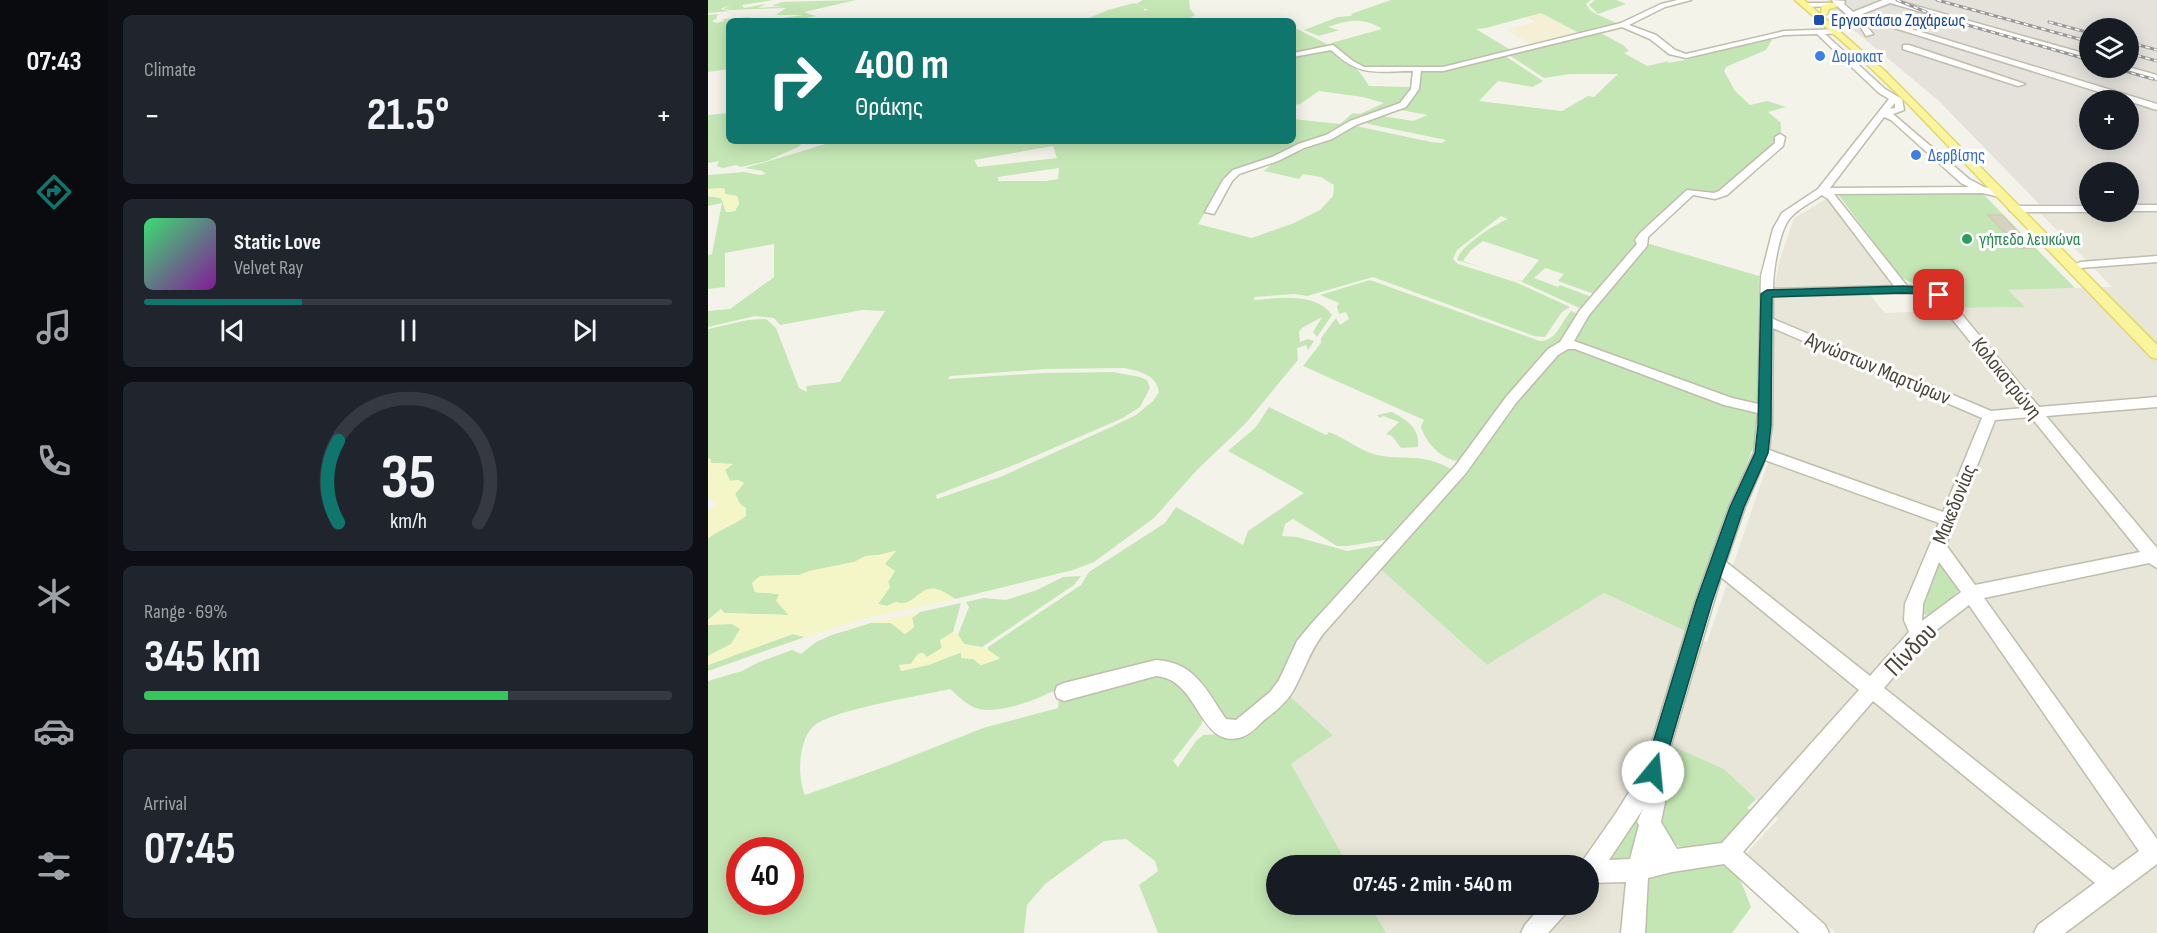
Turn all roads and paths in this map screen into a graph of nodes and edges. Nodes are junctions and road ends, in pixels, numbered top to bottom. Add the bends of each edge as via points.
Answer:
1 (1688, 0) edge
2 (1850, 0) edge
3 (1889, 0) edge
4 (1821, 3) edge
5 (1623, 25) junction
6 (1838, 31) junction
7 (1819, 32) junction
8 (1869, 34) dead end
9 (2015, 37) junction
10 (2004, 41) dead end
11 (1996, 45) dead end
12 (1906, 47) dead end
13 (1979, 52) junction
14 (1296, 54) edge
15 (2079, 55) edge
16 (1954, 62) junction
17 (1417, 70) junction
18 (2139, 73) edge
19 (2157, 78) edge
20 (2022, 84) dead end
21 (1899, 95) junction
22 (2157, 107) edge
23 (1900, 110) junction
24 (1884, 113) junction
25 (1926, 115) junction
26 (1780, 137) dead end
27 (1982, 190) junction
28 (1822, 191) junction
29 (2000, 194) junction
30 (2079, 208) edge
31 (2139, 208) edge
32 (2157, 208) edge
33 (2020, 209) junction
34 (1210, 212) dead end
35 (2157, 259) edge
36 (2080, 265) junction
37 (1903, 289) junction
38 (1767, 294) junction
39 (1765, 320) junction
40 (2157, 339) edge
41 (1565, 345) junction
42 (2157, 354) edge
43 (2157, 402) edge
44 (1764, 410) junction
45 (2034, 411) junction
46 (1990, 416) junction
47 (1761, 453) junction
48 (1947, 520) junction
49 (1937, 545) junction
50 (2156, 557) edge
51 (1717, 564) junction
52 (1972, 593) junction
53 (1920, 633) junction
54 (1873, 688) junction
55 (1064, 692) dead end
56 (1656, 763) junction
57 (1648, 822) junction
58 (2155, 851) edge
59 (1728, 853) junction
60 (1599, 855) edge
61 (1672, 861) junction
62 (1638, 870) junction
63 (1599, 871) edge
64 (2112, 883) junction
65 (1549, 915) edge
66 (1533, 933) edge
67 (1633, 933) edge
68 (1817, 933) edge
69 (2046, 933) edge

1 - 5 street via 1663,5
2 - 4 street
3 - 9 street
3 - 13 street via 1855,14
4 - 6 main road
4 - 8 street via 1863,25
4 - 33 main road via 1904,82
5 - 7 street via 1686,56 1778,34
5 - 17 street via 1448,69
6 - 7 street
6 - 21 main road
7 - 21 street via 1882,91
9 - 10 street
9 - 15 street
11 - 13 street
12 - 16 street
13 - 16 street
13 - 22 street
14 - 17 street via 1333,47 1363,69
16 - 20 street
17 - 34 street via 1415,89 1403,105 1275,159 1239,170 1228,180
18 - 19 street
21 - 23 street
21 - 24 street
21 - 25 main road
23 - 24 street
23 - 25 main road
24 - 27 street via 1965,181
24 - 28 street
25 - 29 main road
26 - 41 street via 1780,144 1723,193 1715,196 1691,192 1644,235 1643,244 1584,313
27 - 28 street
27 - 29 street
28 - 37 street via 1832,196
28 - 38 street via 1783,218 1769,266
29 - 33 main road
30 - 33 street
31 - 32 street
33 - 36 main road
33 - 42 main road
35 - 36 street
36 - 40 main road
37 - 38 street, Κολοκοτρώνη
37 - 45 street, Κολοκοτρώνη via 1939,295
38 - 39 street
39 - 44 street
39 - 46 street, Αγνώστων Μαρτύρων
41 - 44 street via 1576,345 1729,402
41 - 55 street via 1539,367 1461,469 1317,629 1303,647 1286,686 1248,724 1233,730 1220,726 1186,678 1171,669 1156,668
43 - 45 street
44 - 47 street
45 - 46 street
45 - 50 street, Κολοκοτρώνη
46 - 48 street, Μακεδονίας
47 - 48 street
47 - 51 street
48 - 49 street, Μακεδονίας
49 - 52 street
49 - 53 street, Μακεδονίας via 1911,616
50 - 52 street, Πίνδου
51 - 54 street
51 - 56 street
52 - 53 street, Πίνδου
52 - 58 street
53 - 54 street, Πίνδου
54 - 59 street, Πίνδου
54 - 64 street
56 - 57 street via 1655,801
56 - 60 street
57 - 61 street
57 - 62 street
58 - 64 street
59 - 61 street
59 - 68 street
61 - 62 street
62 - 63 street
62 - 67 street
64 - 69 street
65 - 66 street

